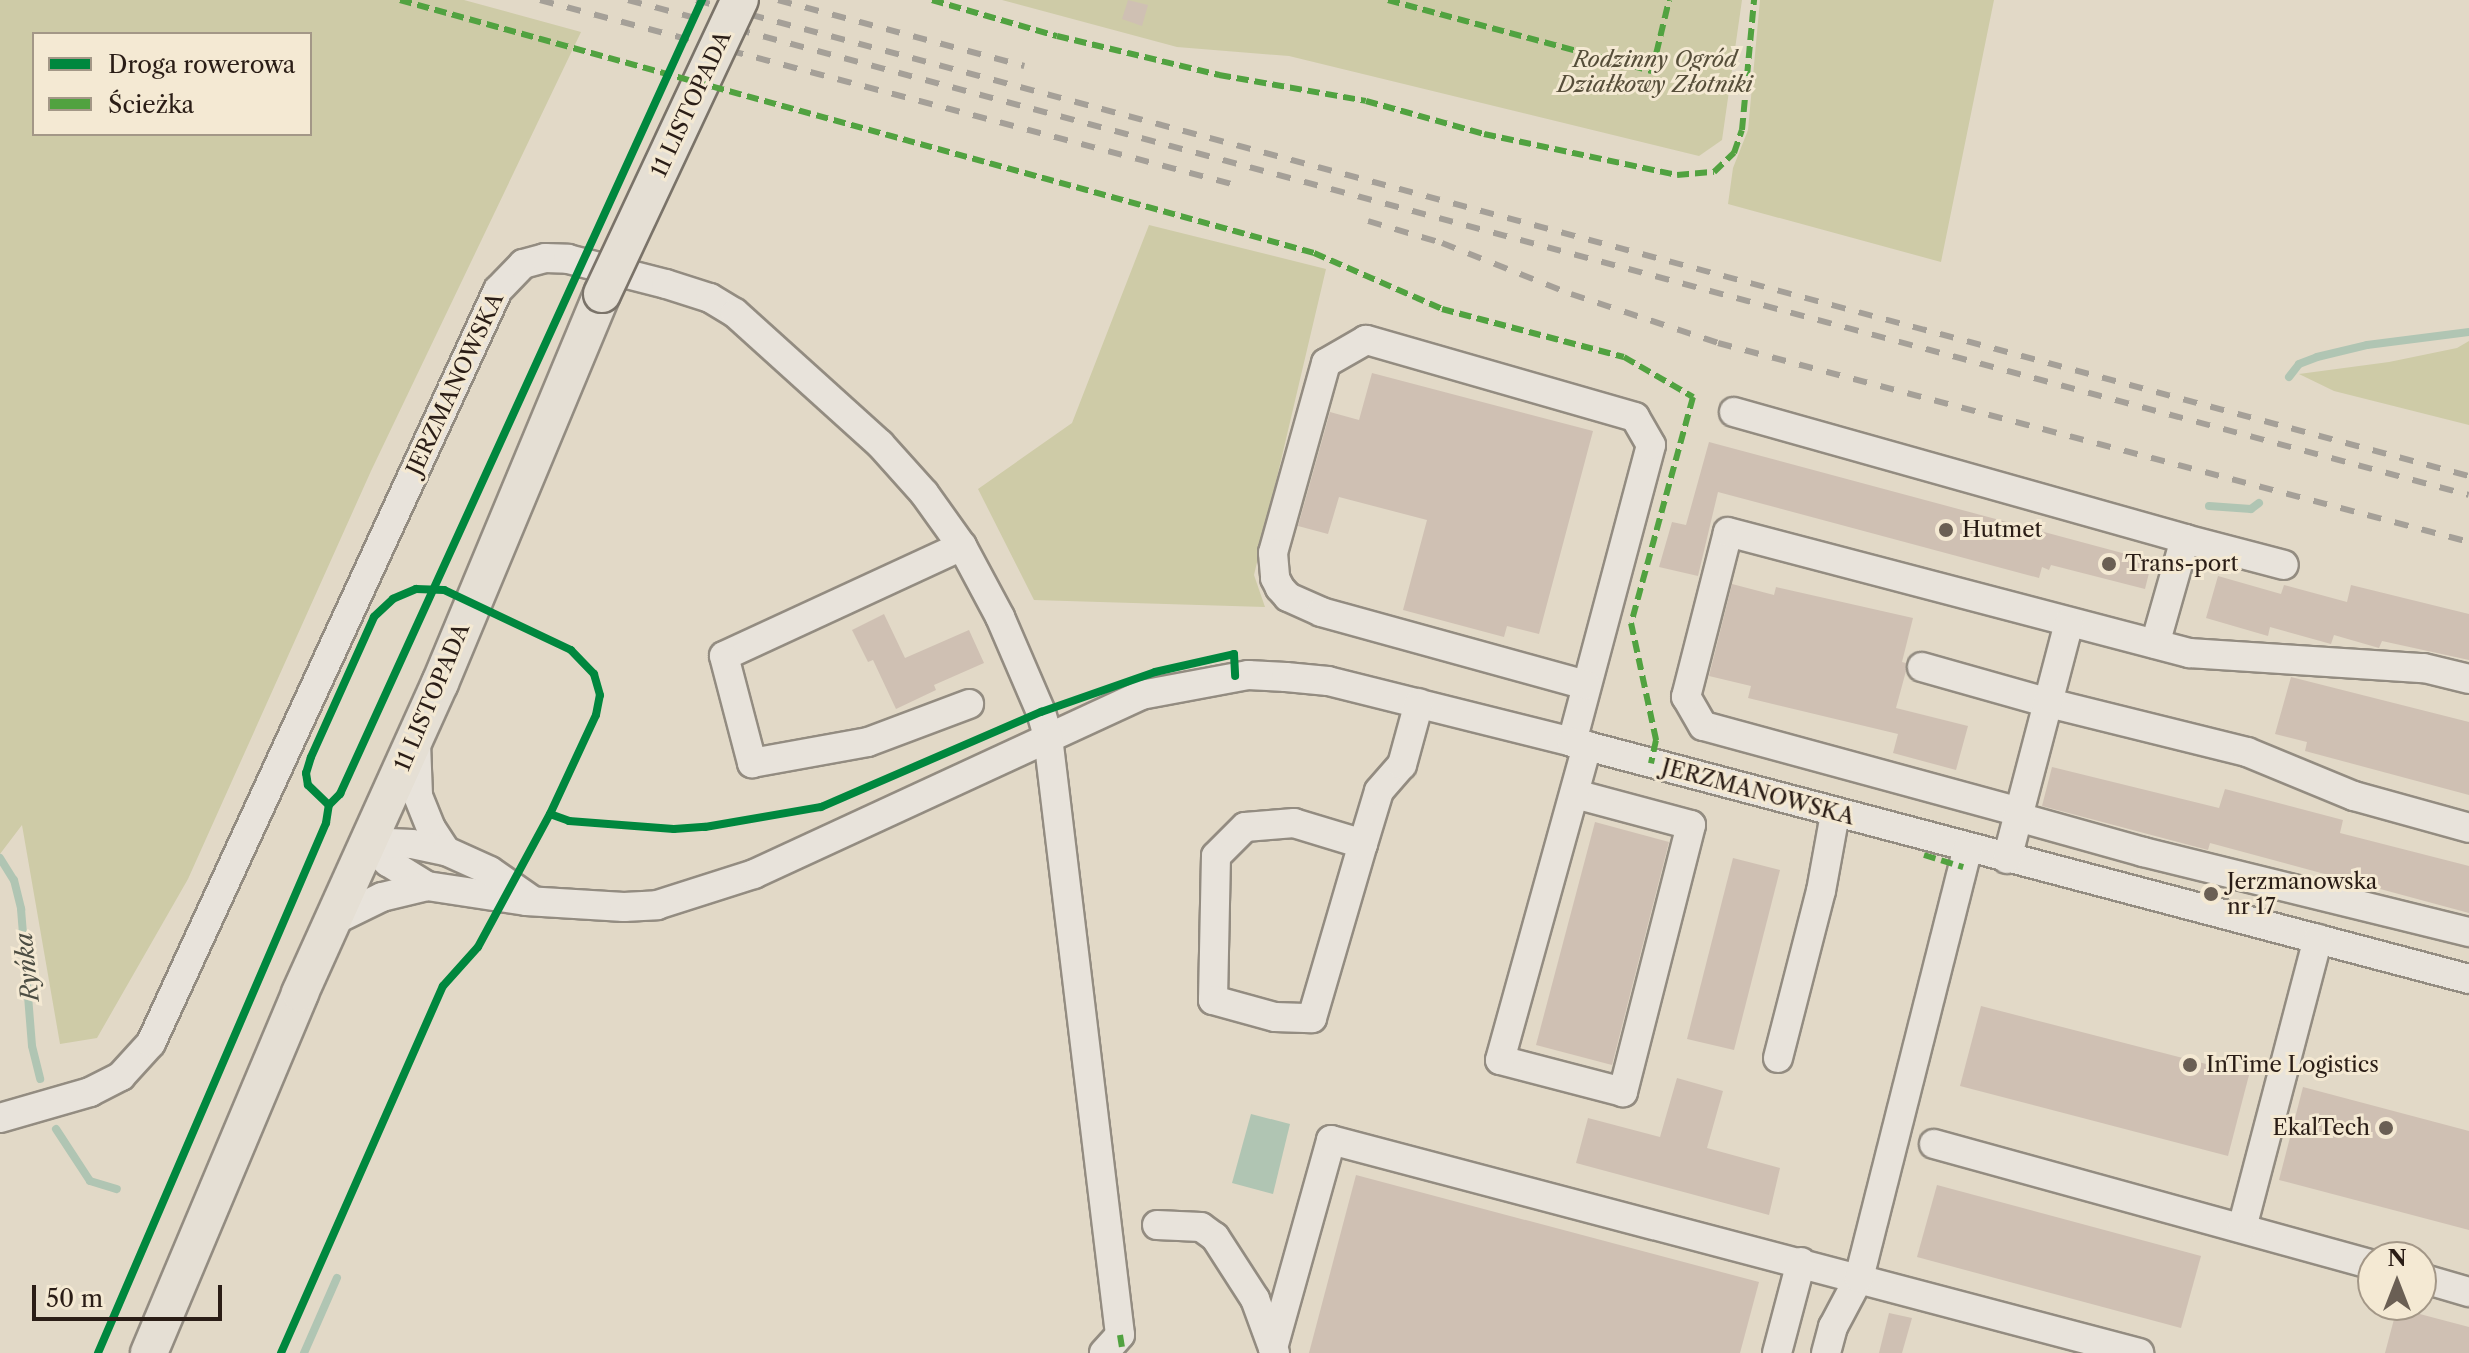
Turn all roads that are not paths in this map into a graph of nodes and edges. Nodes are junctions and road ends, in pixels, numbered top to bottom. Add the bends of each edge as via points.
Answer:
1 (740, 0) edge
2 (1734, 412) dead end
3 (2185, 539) junction
4 (962, 546) junction
5 (2284, 565) dead end
6 (2069, 623) junction
7 (2155, 644) junction
8 (1922, 667) dead end
9 (2469, 679) edge
10 (1586, 685) junction
11 (1419, 703) junction
12 (2049, 703) junction
13 (969, 704) dead end
14 (417, 736) junction
15 (1048, 737) junction
16 (1579, 744) junction
17 (1575, 794) junction
18 (1835, 814) junction
19 (2019, 814) junction
20 (2469, 828) edge
21 (367, 842) junction
22 (1363, 844) junction
23 (1968, 848) junction
24 (446, 851) junction
25 (2007, 859) junction
26 (427, 886) junction
27 (534, 901) junction
28 (331, 922) junction
29 (2469, 932) edge
30 (2318, 939) junction
31 (2469, 979) edge
32 (1778, 1058) dead end
33 (0, 1118) edge
34 (1934, 1144) dead end
35 (1157, 1225) dead end
36 (2242, 1228) junction
37 (2357, 1260) edge
38 (1801, 1262) junction
39 (1859, 1278) junction
40 (2437, 1283) edge
41 (2469, 1292) edge
42 (1274, 1351) edge
43 (149, 1353) edge
44 (1104, 1353) edge
45 (1777, 1353) edge
46 (1826, 1353) edge
47 (2139, 1353) edge

1 - 14 main road, 11 LISTOPADA, bridge via 587,330
2 - 3 street
3 - 5 street
3 - 7 street
4 - 13 street via 724,656 752,763 868,742
4 - 15 street, JERZMANOWSKA via 1000,617
4 - 33 street, JERZMANOWSKA via 880,444 735,313 710,298 568,259 523,264 498,290 151,1043 121,1076 67,1099
6 - 7 street
6 - 12 street
6 - 19 street via 1728,532 1686,697 1703,726
7 - 9 street via 2189,653 2424,668
8 - 12 street
10 - 10 street via 1651,445 1635,417 1366,340 1326,363 1273,553 1280,588 1321,612
10 - 16 street
11 - 15 street, JERZMANOWSKA via 1328,681 1248,675 1141,695
11 - 16 street, JERZMANOWSKA
11 - 22 street via 1402,765 1379,791
12 - 19 street
12 - 20 street via 2247,752 2354,796
14 - 21 main road, 11 LISTOPADA
14 - 24 street via 418,796
15 - 27 street, JERZMANOWSKA via 699,895 624,907
15 - 44 street via 1120,1335
16 - 17 street
16 - 18 street, JERZMANOWSKA
17 - 17 street via 1500,1060 1623,1092 1691,825
18 - 23 street, JERZMANOWSKA
18 - 32 street
19 - 25 street
19 - 29 street via 2143,852
21 - 24 street
21 - 26 street, JERZMANOWSKA
21 - 28 main road, 11 LISTOPADA
22 - 22 street via 1312,1018 1275,1017 1213,1000 1216,856 1245,827 1269,825 1294,823
23 - 25 street, JERZMANOWSKA
23 - 39 street
24 - 27 street via 490,871
25 - 30 street, JERZMANOWSKA
26 - 27 street, JERZMANOWSKA
26 - 28 street, JERZMANOWSKA via 382,897
28 - 43 main road, 11 LISTOPADA
30 - 31 street, JERZMANOWSKA
30 - 36 street
34 - 36 street
35 - 42 street via 1201,1227 1215,1237 1255,1299
36 - 37 street
38 - 39 street
38 - 42 street via 1331,1140
38 - 45 street
39 - 46 street via 1833,1327
39 - 47 street
40 - 41 street

